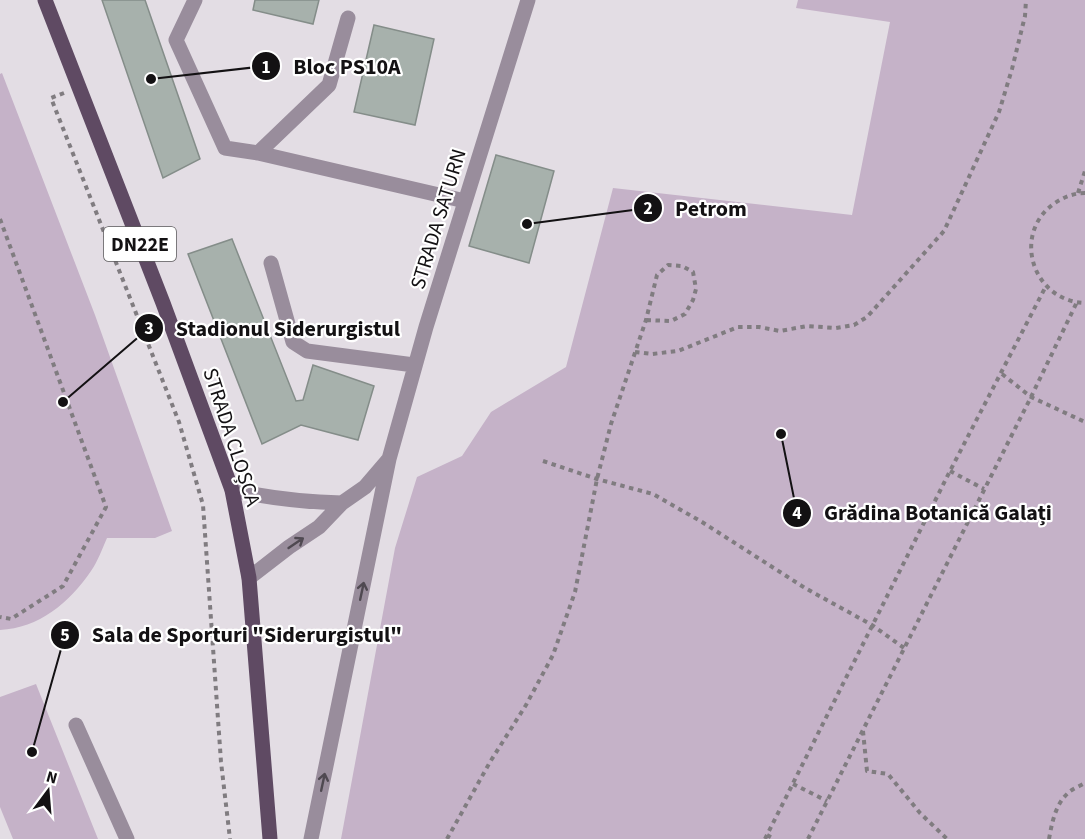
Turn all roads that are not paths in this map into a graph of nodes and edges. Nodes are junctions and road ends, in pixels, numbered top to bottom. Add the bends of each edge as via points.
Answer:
1 (45, 0) edge
2 (195, 0) edge
3 (528, 0) edge
4 (348, 18) dead end
5 (258, 153) junction
6 (465, 201) junction
7 (271, 263) dead end
8 (414, 365) junction
9 (389, 459) junction
10 (231, 490) junction
11 (342, 503) junction
12 (249, 578) junction
13 (76, 725) dead end
14 (127, 839) edge
15 (270, 839) edge
16 (311, 839) edge

1 - 10 main road, STRADA CLOȘCA / DN22E
2 - 5 street via 176,40 225,148
3 - 6 street, STRADA SATURN
4 - 5 street via 329,85
5 - 6 street
6 - 8 street, STRADA SATURN
7 - 8 street via 294,342 307,351
8 - 9 street, STRADA SATURN
9 - 11 street, STRADA SATURN via 365,487
16 -> 9 street
10 - 11 street via 303,502
10 - 12 main road, STRADA CLOȘCA / DN22E
12 -> 11 street, STRADA SATURN via 319,527
12 - 15 main road, STRADA CLOȘCA / DN22E
13 - 14 street

